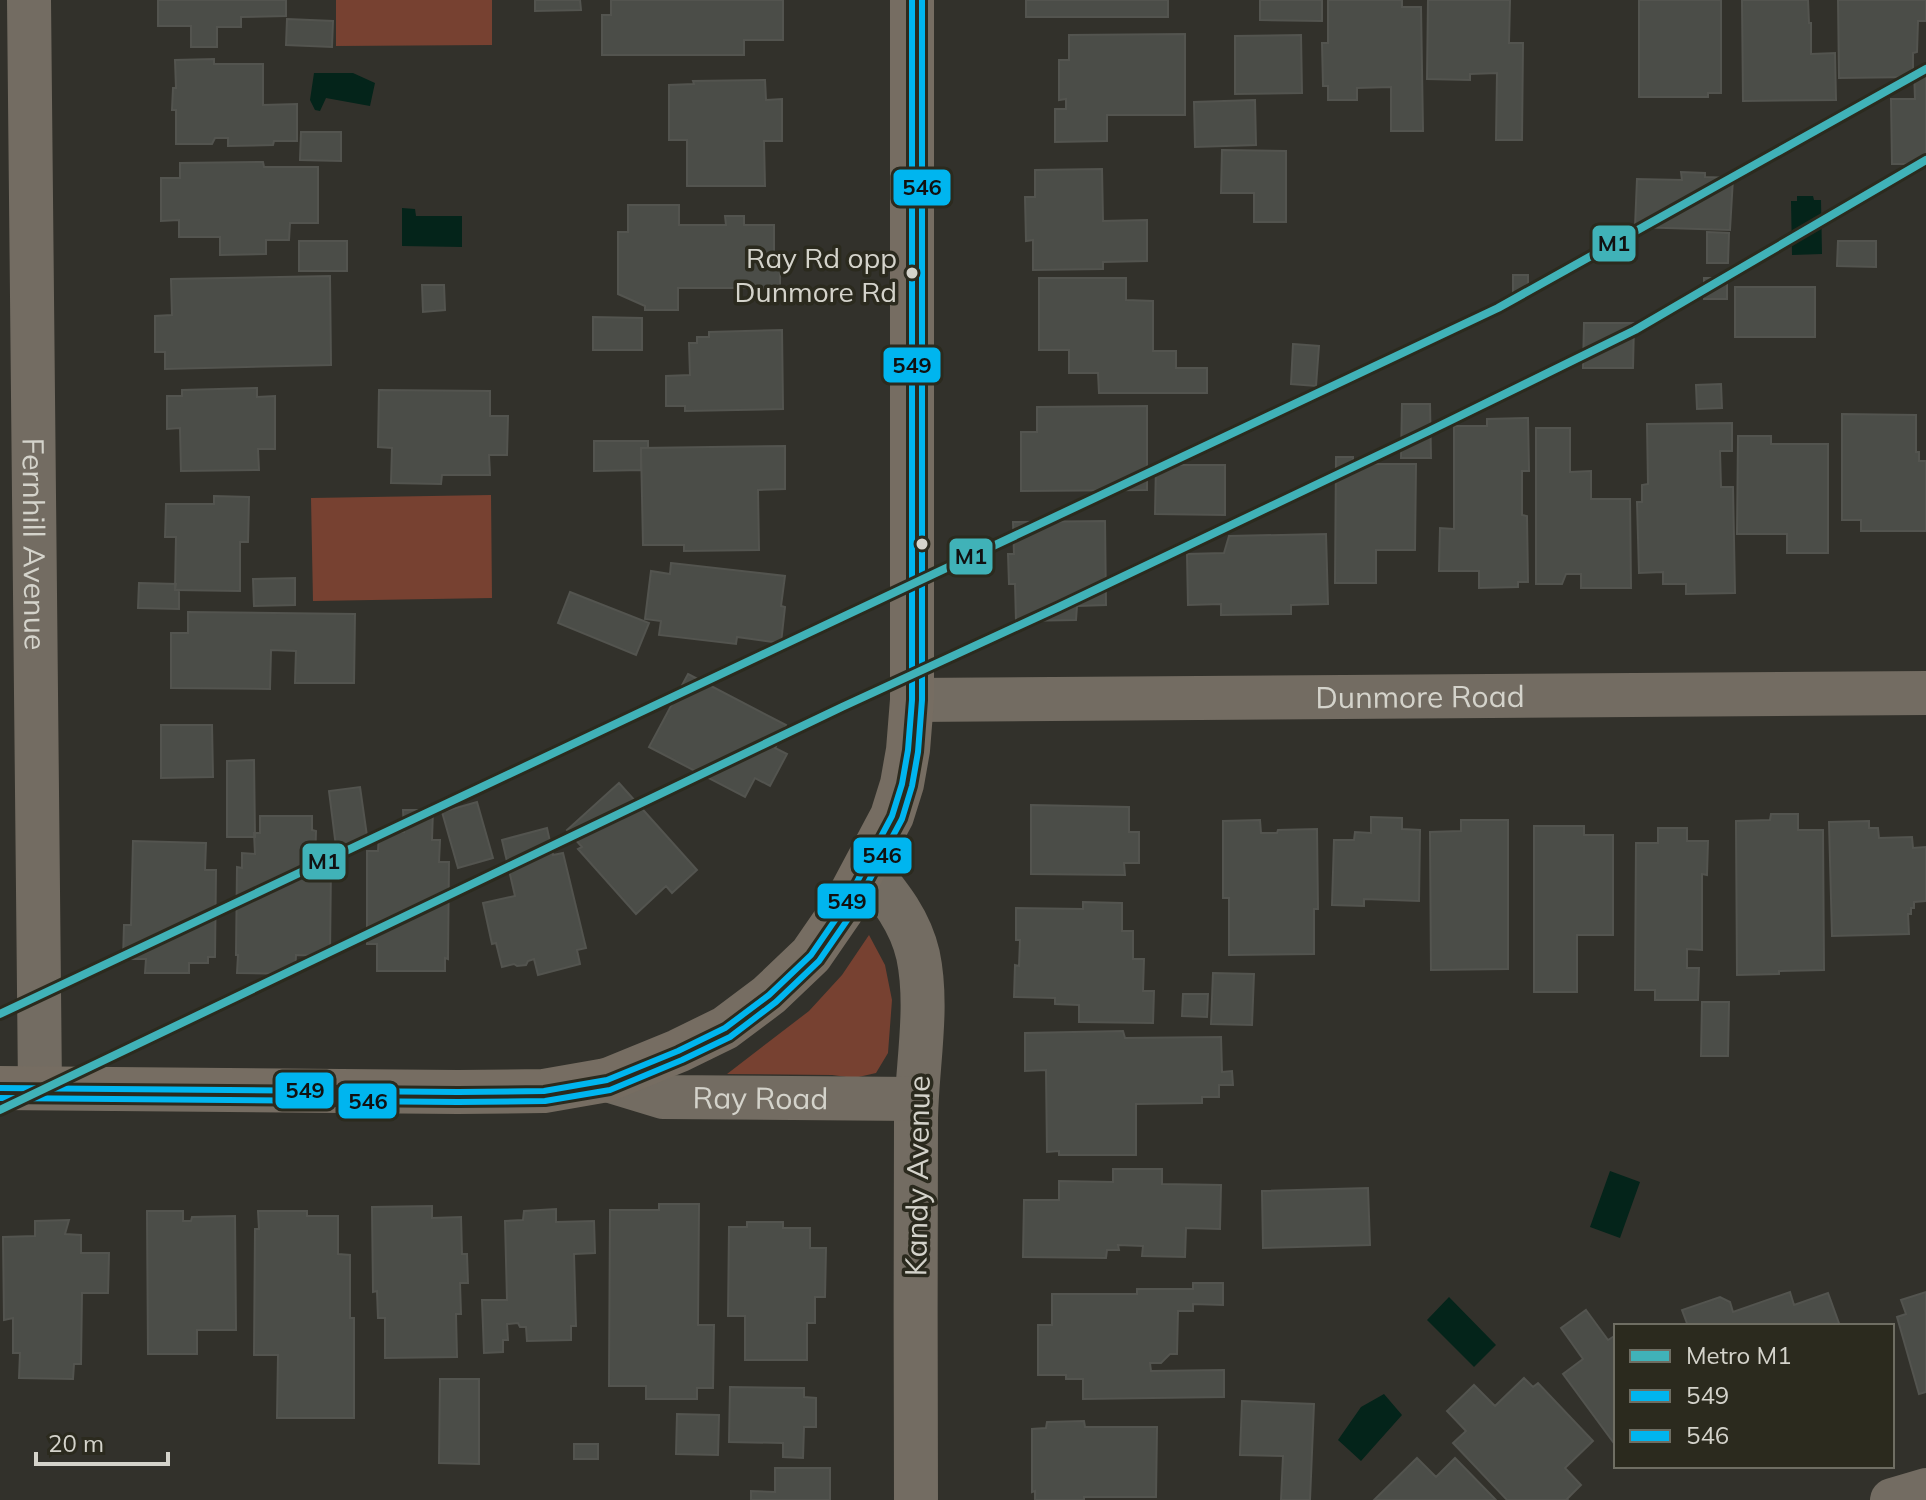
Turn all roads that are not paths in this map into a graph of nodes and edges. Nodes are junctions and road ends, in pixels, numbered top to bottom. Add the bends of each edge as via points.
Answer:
1 (29, 0) edge
2 (912, 0) edge
3 (1926, 693) edge
4 (912, 700) junction
5 (867, 868) junction
6 (607, 1080) junction
7 (20, 1088) edge
8 (916, 1099) junction
9 (1926, 1490) edge
10 (916, 1500) edge
11 (1892, 1500) edge

1 - 7 street, Fernhill Avenue
2 - 4 street, Ray Road
3 - 4 street, Dunmore Road
4 - 5 street, Ray Road via 902,784
5 - 6 street, Ray Road via 811,955 769,995 725,1028
5 - 8 street, Kandy Avenue via 895,902 918,954 923,988
6 - 7 street, Ray Road via 544,1091 472,1092
6 - 8 street, Ray Road via 663,1097
8 - 10 street, Kandy Avenue
9 - 11 street

